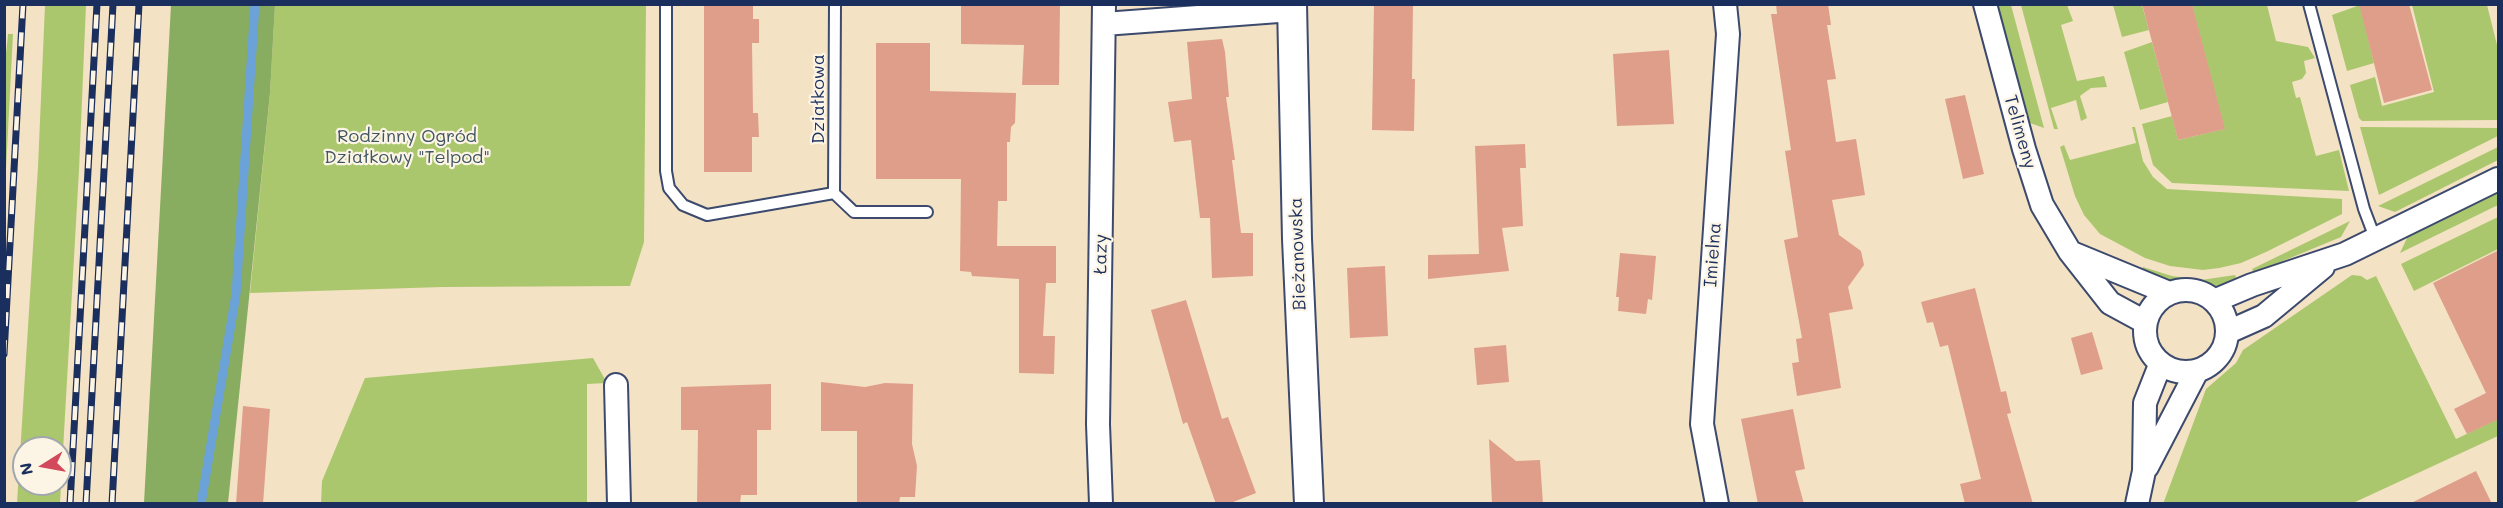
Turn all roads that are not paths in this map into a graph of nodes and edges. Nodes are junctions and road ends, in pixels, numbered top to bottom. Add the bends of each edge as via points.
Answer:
1 (666, 4) edge
2 (835, 4) edge
3 (1725, 4) edge
4 (1985, 4) edge
5 (2309, 4) edge
6 (1292, 7) edge
7 (1104, 14) edge
8 (2499, 178) edge
9 (834, 193) junction
10 (927, 212) dead end
11 (2375, 238) junction
12 (2070, 252) junction
13 (2334, 259) junction
14 (2169, 293) junction
15 (2214, 301) junction
16 (2145, 322) junction
17 (2228, 332) junction
18 (2160, 365) junction
19 (2198, 372) junction
20 (616, 385) dead end
21 (2145, 471) junction
22 (619, 504) edge
23 (1101, 504) edge
24 (1309, 504) edge
25 (1717, 504) edge
26 (2137, 504) edge

1 - 9 lane via 666,171 669,188 683,205 706,215
2 - 9 lane, Działkowa
3 - 25 street, Imielna via 1728,34 1702,424
4 - 12 street, Telimeny via 2042,205
5 - 11 lane
6 - 7 street
6 - 24 street, Bieżanowska
7 - 23 street, Łazy via 1098,424
8 - 11 street
9 - 10 lane via 854,212
11 - 13 street
12 - 14 street
12 - 16 street, Telimeny via 2110,303
13 - 15 street
13 - 17 street via 2264,315
14 - 15 street via 2200,292
14 - 16 street via 2154,305
15 - 17 street via 2224,315
16 - 18 street via 2150,353
17 - 19 street via 2223,350 2213,363
18 - 19 street via 2178,372
18 - 21 street via 2145,403
19 - 21 street
20 - 22 street
21 - 26 street

